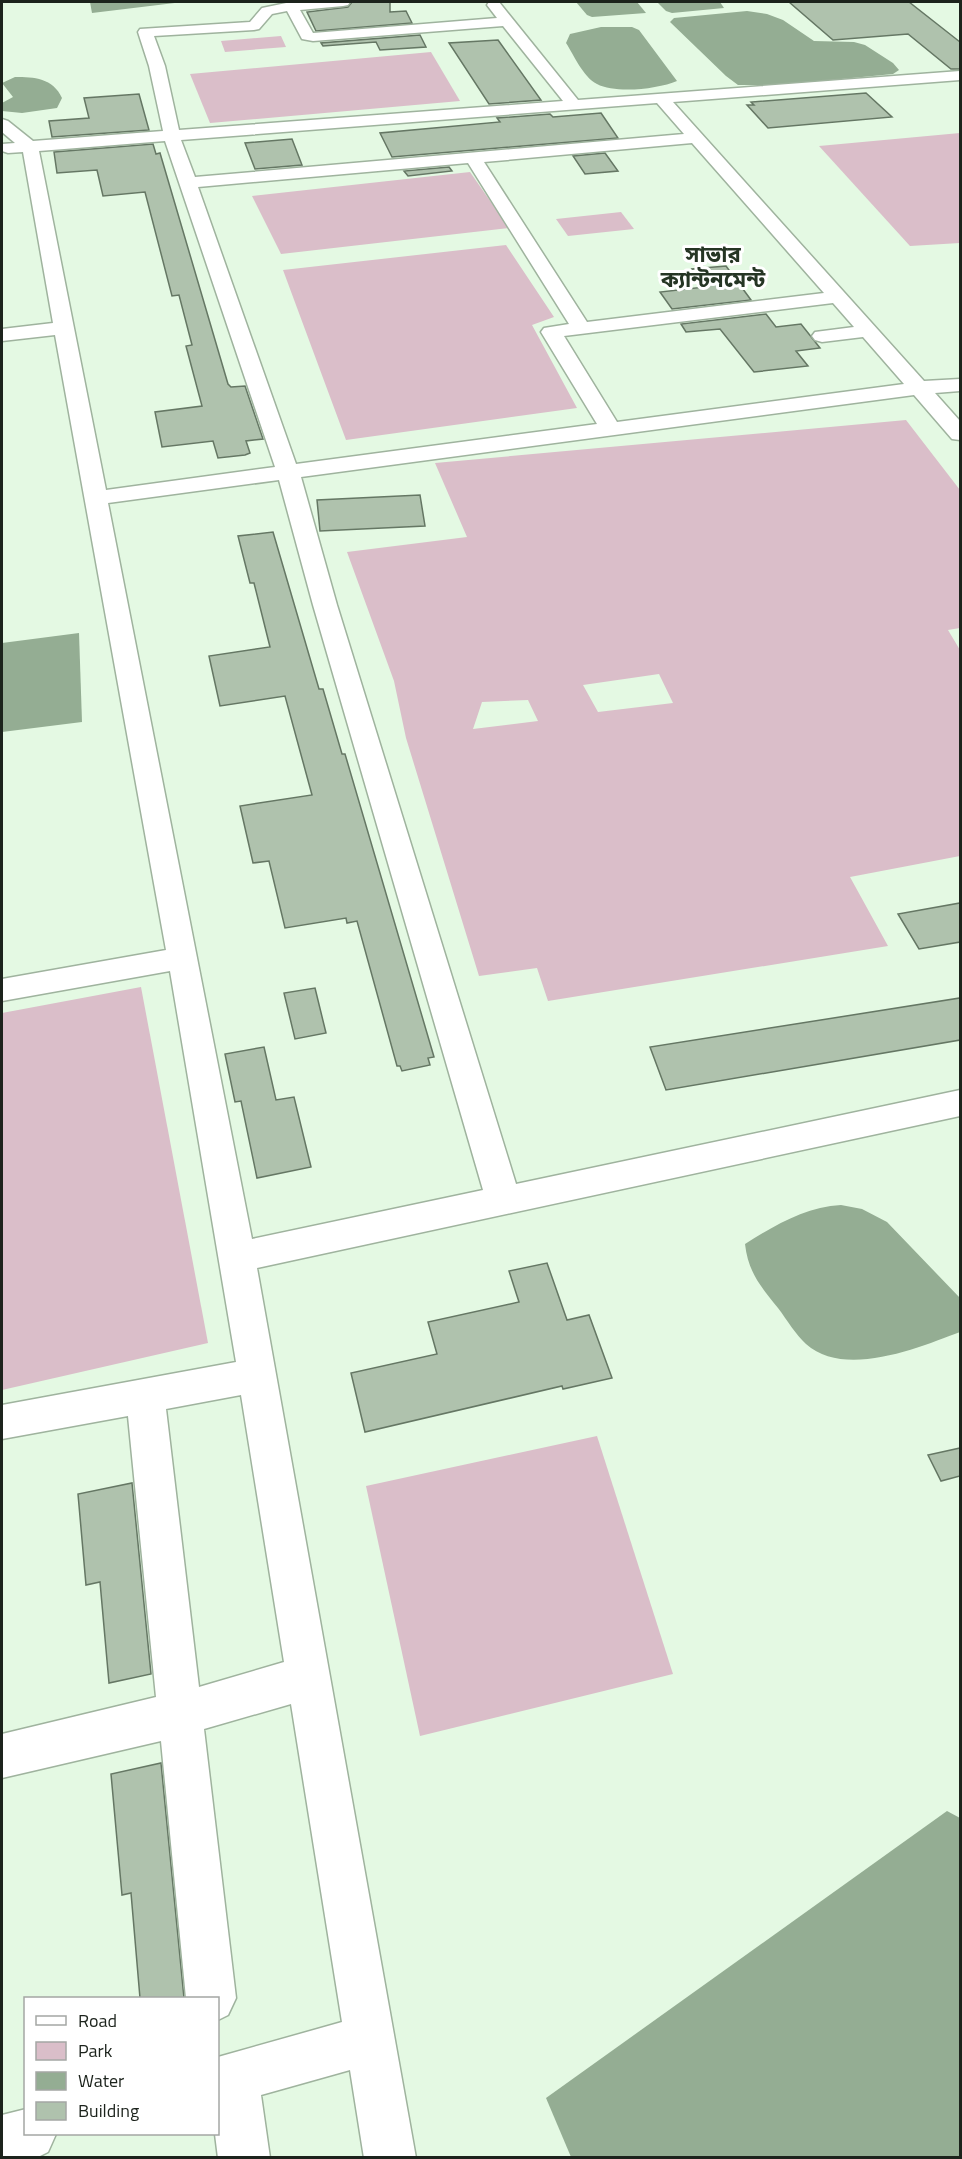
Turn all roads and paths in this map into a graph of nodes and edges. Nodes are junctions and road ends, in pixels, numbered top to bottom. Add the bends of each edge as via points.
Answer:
1 (343, 2) edge
2 (491, 2) edge
3 (291, 6) junction
4 (508, 21) junction
5 (960, 75) edge
6 (661, 98) junction
7 (575, 106) junction
8 (2, 124) edge
9 (172, 136) junction
10 (696, 138) junction
11 (16, 148) edge
12 (473, 158) junction
13 (189, 183) junction
14 (837, 297) junction
15 (63, 328) junction
16 (581, 328) junction
17 (868, 332) junction
18 (2, 335) edge
19 (822, 336) dead end
20 (960, 385) edge
21 (918, 388) junction
22 (611, 429) junction
23 (960, 434) edge
24 (288, 472) junction
25 (95, 498) junction
26 (182, 958) junction
27 (2, 990) edge
28 (960, 1103) edge
29 (503, 1200) junction
30 (237, 1257) junction
31 (257, 1375) junction
32 (145, 1395) junction
33 (2, 1422) edge
34 (308, 1677) junction
35 (180, 1714) junction
36 (2, 1756) edge
37 (211, 1997) edge
38 (370, 2039) junction
39 (222, 2075) edge
40 (24, 2135) edge
41 (2, 2142) edge
42 (244, 2157) edge
43 (390, 2157) edge

1 - 3 street
2 - 4 street
3 - 4 street via 307,36 313,37
3 - 9 street via 267,11 254,26 145,32 157,66
4 - 7 street
5 - 6 street
6 - 7 street
6 - 10 street
7 - 9 street
8 - 11 street
9 - 11 street
9 - 13 street
10 - 12 street
10 - 14 street
11 - 15 street
12 - 13 street
12 - 16 street
13 - 24 street
14 - 16 street
14 - 17 street
15 - 18 street
15 - 25 street
16 - 22 street via 551,332
17 - 19 street
17 - 21 street
20 - 21 street
21 - 22 street
21 - 23 street
22 - 24 street
24 - 25 street
24 - 29 street
25 - 26 street
26 - 27 street
26 - 30 street
28 - 29 street
29 - 30 street
30 - 31 street
31 - 32 street
31 - 34 street
32 - 33 street
32 - 35 street
34 - 35 street
34 - 38 street
35 - 36 street
35 - 37 street
38 - 39 street
38 - 43 street
39 - 42 street
40 - 41 street

